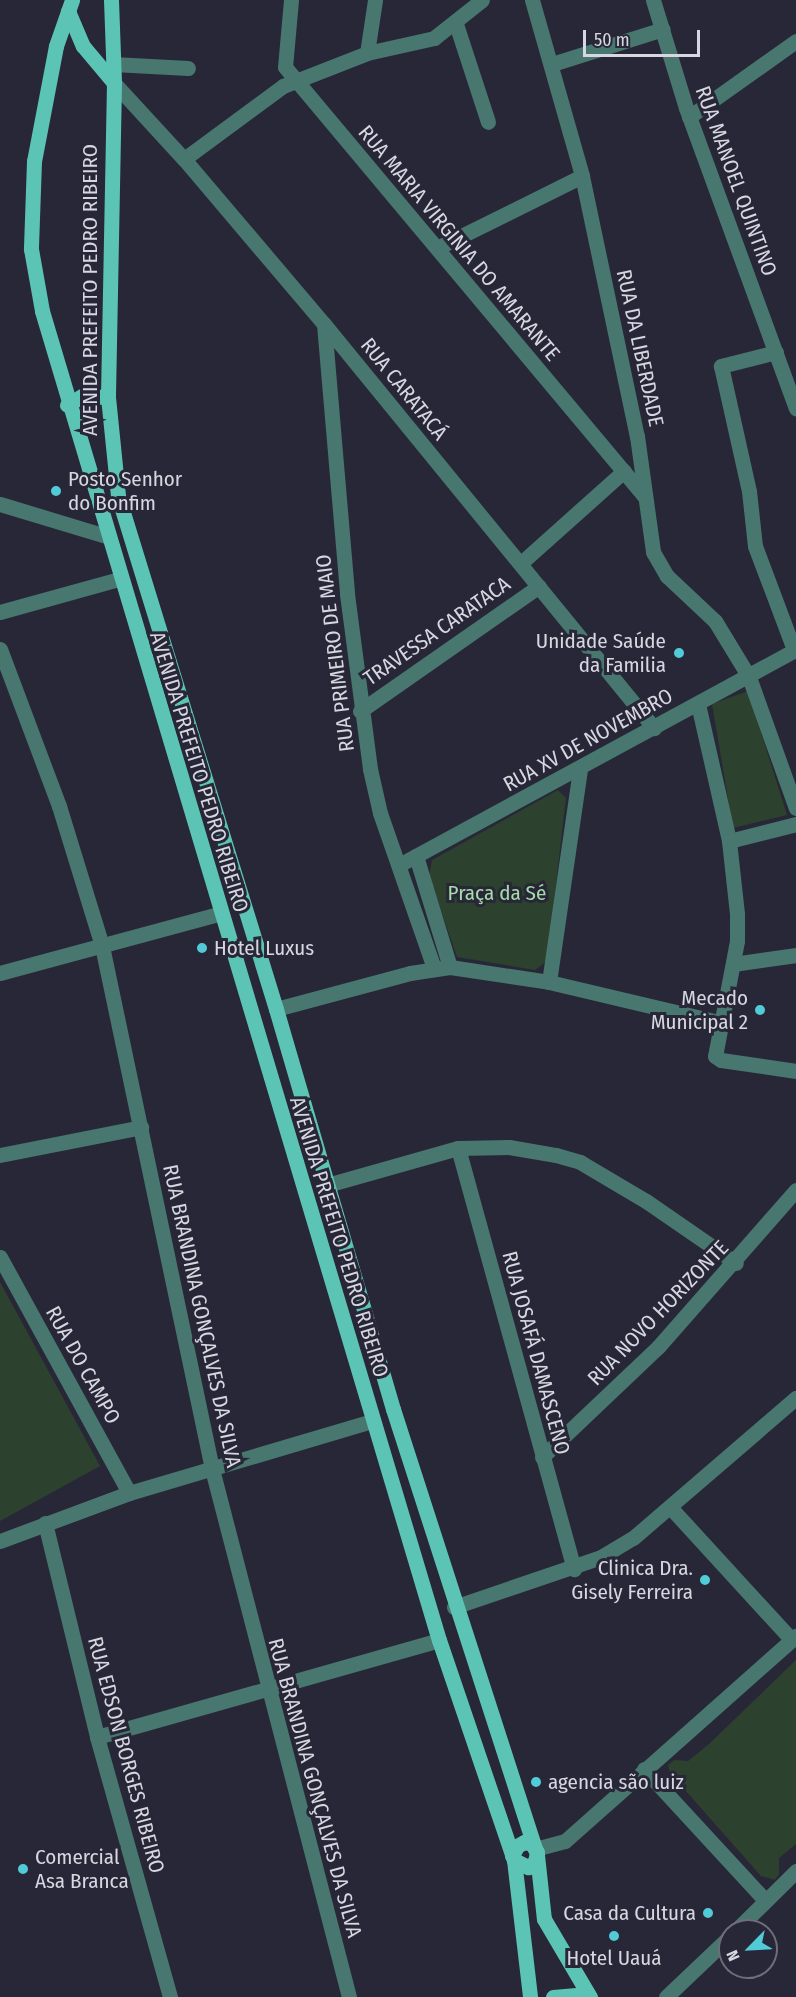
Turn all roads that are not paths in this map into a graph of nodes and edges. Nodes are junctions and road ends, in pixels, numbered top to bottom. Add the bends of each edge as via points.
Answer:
1 (111, 0) edge
2 (291, 0) edge
3 (375, 0) edge
4 (482, 0) edge
5 (532, 0) edge
6 (653, 0) edge
7 (70, 6) edge
8 (456, 24) junction
9 (663, 29) junction
10 (796, 41) edge
11 (367, 52) junction
12 (113, 64) junction
13 (552, 64) junction
14 (188, 68) dead end
15 (295, 80) junction
16 (114, 83) junction
17 (689, 117) junction
18 (488, 122) dead end
19 (184, 159) junction
20 (582, 176) junction
21 (437, 248) junction
22 (324, 324) junction
23 (776, 352) junction
24 (108, 397) junction
25 (67, 405) junction
26 (796, 409) edge
27 (624, 471) junction
28 (645, 497) junction
29 (0, 504) edge
30 (128, 529) junction
31 (106, 536) junction
32 (521, 563) junction
33 (119, 579) junction
34 (539, 586) junction
35 (0, 612) edge
36 (0, 649) edge
37 (795, 650) edge
38 (749, 677) junction
39 (698, 704) junction
40 (360, 711) junction
41 (654, 728) junction
42 (580, 769) junction
43 (796, 808) edge
44 (796, 824) edge
45 (729, 841) junction
46 (416, 856) junction
47 (399, 865) junction
48 (244, 906) junction
49 (219, 914) junction
50 (102, 946) junction
51 (796, 955) edge
52 (733, 964) junction
53 (450, 967) junction
54 (434, 968) junction
55 (0, 973) edge
56 (549, 982) junction
57 (276, 1009) junction
58 (250, 1017) junction
59 (718, 1022) junction
60 (796, 1071) edge
61 (141, 1127) junction
62 (458, 1148) junction
63 (0, 1155) edge
64 (327, 1185) junction
65 (796, 1190) edge
66 (304, 1192) junction
67 (0, 1257) edge
68 (736, 1263) junction
69 (796, 1398) edge
70 (394, 1414) junction
71 (372, 1421) junction
72 (542, 1457) junction
73 (212, 1469) junction
74 (129, 1493) junction
75 (670, 1507) junction
76 (45, 1523) junction
77 (0, 1541) edge
78 (574, 1569) junction
79 (454, 1607) junction
80 (431, 1614) junction
81 (462, 1632) junction
82 (794, 1638) edge
83 (439, 1640) junction
84 (267, 1689) junction
85 (97, 1737) junction
86 (644, 1769) junction
87 (536, 1851) junction
88 (513, 1858) junction
89 (796, 1871) edge
90 (765, 1900) junction
91 (747, 1919) edge
92 (718, 1947) edge
93 (589, 1995) edge
94 (170, 1997) edge
95 (349, 1997) edge
96 (530, 1997) edge
97 (554, 1997) edge
98 (666, 1997) edge

1 - 12 main road, AVENIDA PREFEITO PEDRO RIBEIRO
2 - 15 street, RUA MARIA VIRGINIA DO AMARANTE via 283,56 285,67
3 - 11 street
4 - 8 street
5 - 13 street, RUA DA LIBERDADE
6 - 9 street, RUA MANOEL QUINTINO
7 - 16 main road via 83,46
7 - 25 main road, AVENIDA PREFEITO PEDRO RIBEIRO via 43,100 31,209 31,249 42,311
8 - 11 street via 434,38
8 - 18 street
9 - 13 street
9 - 17 street, RUA MANOEL QUINTINO
10 - 17 street
11 - 15 street
12 - 14 street
12 - 16 main road, AVENIDA PREFEITO PEDRO RIBEIRO
13 - 20 street, RUA DA LIBERDADE
15 - 19 street via 268,95
15 - 21 street, RUA MARIA VIRGINIA DO AMARANTE
16 - 19 street, RUA CARATACÁ
16 - 24 main road, AVENIDA PREFEITO PEDRO RIBEIRO
17 - 23 street, RUA MANOEL QUINTINO
19 - 22 street, RUA CARATACÁ
20 - 21 street
20 - 28 street, RUA DA LIBERDADE via 637,436
21 - 27 street, RUA MARIA VIRGINIA DO AMARANTE
22 - 32 street, RUA CARATACÁ
22 - 40 street, RUA PRIMEIRO DE MAIO
23 - 26 street, RUA MANOEL QUINTINO
23 - 37 street via 721,366 749,491 755,546
24 - 25 main road via 82,396
24 - 30 main road, AVENIDA PREFEITO PEDRO RIBEIRO via 113,470
25 - 31 main road, AVENIDA PREFEITO PEDRO RIBEIRO
27 - 28 street, RUA MARIA VIRGINIA DO AMARANTE
27 - 32 street
28 - 38 street, RUA DA LIBERDADE via 653,552 660,565 715,621
29 - 31 street
30 - 31 main road
30 - 48 main road, AVENIDA PREFEITO PEDRO RIBEIRO
31 - 33 main road, AVENIDA PREFEITO PEDRO RIBEIRO
32 - 34 street, RUA CARATACÁ
33 - 35 street
33 - 49 main road, AVENIDA PREFEITO PEDRO RIBEIRO
34 - 40 street, TRAVESSA CARATACA
34 - 41 street, RUA CARATACÁ
36 - 50 street, RUA BRANDINA GONÇALVES DA SILVA via 59,806
37 - 38 street, RUA XV DE NOVEMBRO
38 - 39 street, RUA XV DE NOVEMBRO
38 - 43 street, RUA DA LIBERDADE
39 - 41 street, RUA XV DE NOVEMBRO
39 - 45 street
40 - 47 street, RUA PRIMEIRO DE MAIO via 380,813
41 - 42 street, RUA XV DE NOVEMBRO
42 - 46 street, RUA XV DE NOVEMBRO
42 - 56 street
44 - 45 street
45 - 52 street via 737,914
46 - 47 street, RUA XV DE NOVEMBRO
46 - 53 street
47 - 54 street, RUA PRIMEIRO DE MAIO
48 - 49 main road
48 - 57 main road, AVENIDA PREFEITO PEDRO RIBEIRO
49 - 50 street
49 - 58 main road, AVENIDA PREFEITO PEDRO RIBEIRO
50 - 55 street
50 - 61 street, RUA BRANDINA GONÇALVES DA SILVA
51 - 52 street
52 - 59 street
53 - 54 street
53 - 56 street
54 - 57 street
56 - 59 street
57 - 58 main road
57 - 64 main road, AVENIDA PREFEITO PEDRO RIBEIRO
58 - 66 main road, AVENIDA PREFEITO PEDRO RIBEIRO
59 - 60 street via 714,1052 717,1059
61 - 63 street
61 - 73 street, RUA BRANDINA GONÇALVES DA SILVA
62 - 64 street
62 - 68 street via 509,1147 580,1162 646,1201
62 - 72 street, RUA JOSAFÁ DAMASCENO
64 - 66 main road
64 - 70 main road, AVENIDA PREFEITO PEDRO RIBEIRO
65 - 68 street, RUA NOVO HORIZONTE
66 - 71 main road, AVENIDA PREFEITO PEDRO RIBEIRO
67 - 74 street, RUA DO CAMPO
68 - 72 street, RUA NOVO HORIZONTE via 658,1347
69 - 75 street
70 - 71 main road
70 - 79 main road, AVENIDA PREFEITO PEDRO RIBEIRO
71 - 73 street
71 - 80 main road, AVENIDA PREFEITO PEDRO RIBEIRO
72 - 78 street, RUA JOSAFÁ DAMASCENO
73 - 74 street
73 - 84 street, RUA BRANDINA GONÇALVES DA SILVA
74 - 76 street
75 - 78 street via 633,1538
75 - 82 street
76 - 77 street
76 - 85 street, RUA EDSON BORGES RIBEIRO
78 - 79 street
79 - 80 main road
79 - 81 main road, AVENIDA PREFEITO PEDRO RIBEIRO
80 - 83 main road, AVENIDA PREFEITO PEDRO RIBEIRO
81 - 83 main road
81 - 87 main road, AVENIDA PREFEITO PEDRO RIBEIRO
82 - 86 street
83 - 84 street
83 - 88 main road, AVENIDA PREFEITO PEDRO RIBEIRO
84 - 85 street
84 - 95 street, RUA BRANDINA GONÇALVES DA SILVA
85 - 94 street, RUA EDSON BORGES RIBEIRO
86 - 87 street via 565,1841
86 - 90 street
87 - 88 main road via 524,1842 517,1846
87 - 93 main road, AVENIDA PREFEITO PEDRO RIBEIRO via 544,1919
88 - 96 main road, AVENIDA PREFEITO PEDRO RIBEIRO
89 - 90 street
90 - 91 street
92 - 98 street
93 - 97 main road

